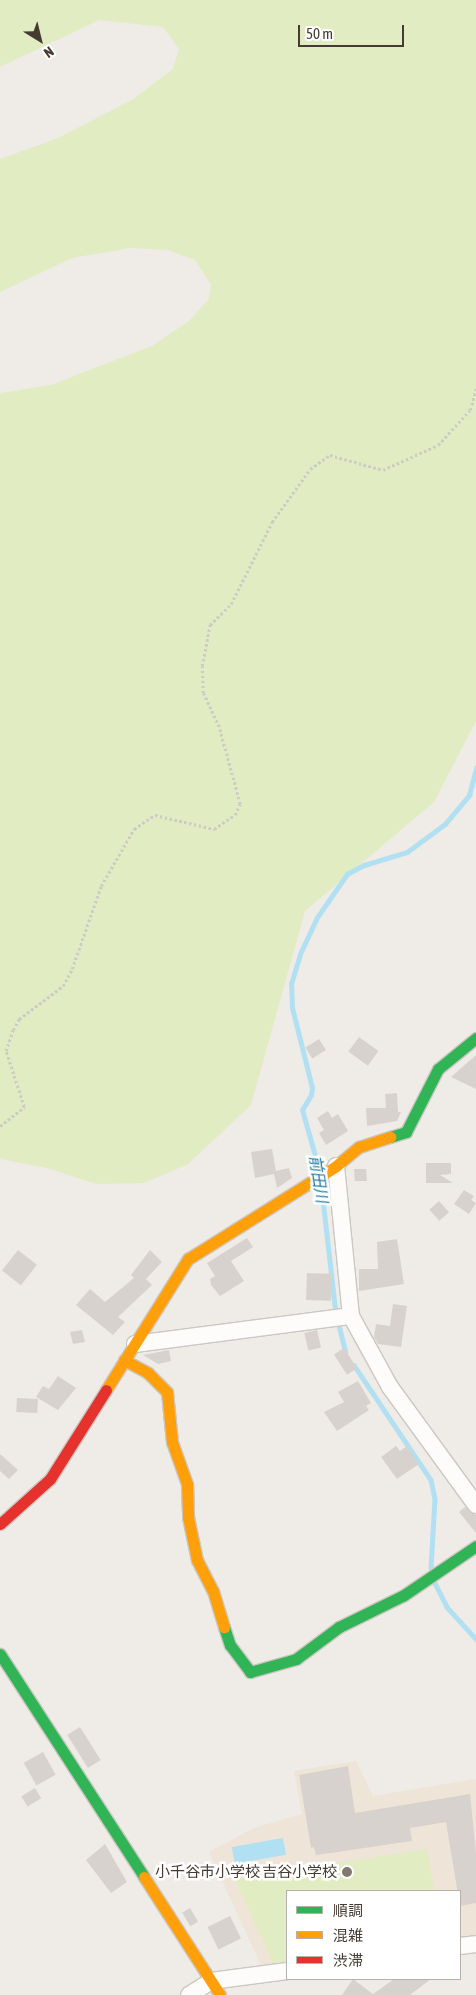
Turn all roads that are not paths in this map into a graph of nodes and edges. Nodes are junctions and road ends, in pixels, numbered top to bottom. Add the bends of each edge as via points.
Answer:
1 (476, 1038) edge
2 (336, 1166) junction
3 (351, 1316) junction
4 (135, 1344) junction
5 (124, 1360) junction
6 (476, 1505) edge
7 (0, 1524) edge
8 (476, 1546) edge
9 (0, 1654) edge
10 (476, 1944) edge
11 (461, 1946) edge
12 (286, 1971) edge
13 (216, 1988) edge
14 (190, 1995) edge

1 - 2 street via 438,1069 406,1132 359,1147
2 - 3 street
2 - 4 street via 188,1259
3 - 4 street
3 - 6 street via 390,1387
4 - 5 street
5 - 7 street via 50,1479
5 - 8 street via 148,1373 167,1392 172,1442 187,1484 188,1517 196,1560 213,1591 230,1645 250,1672 296,1659 339,1627 404,1595
9 - 13 street
10 - 11 street
12 - 13 street
13 - 14 street

